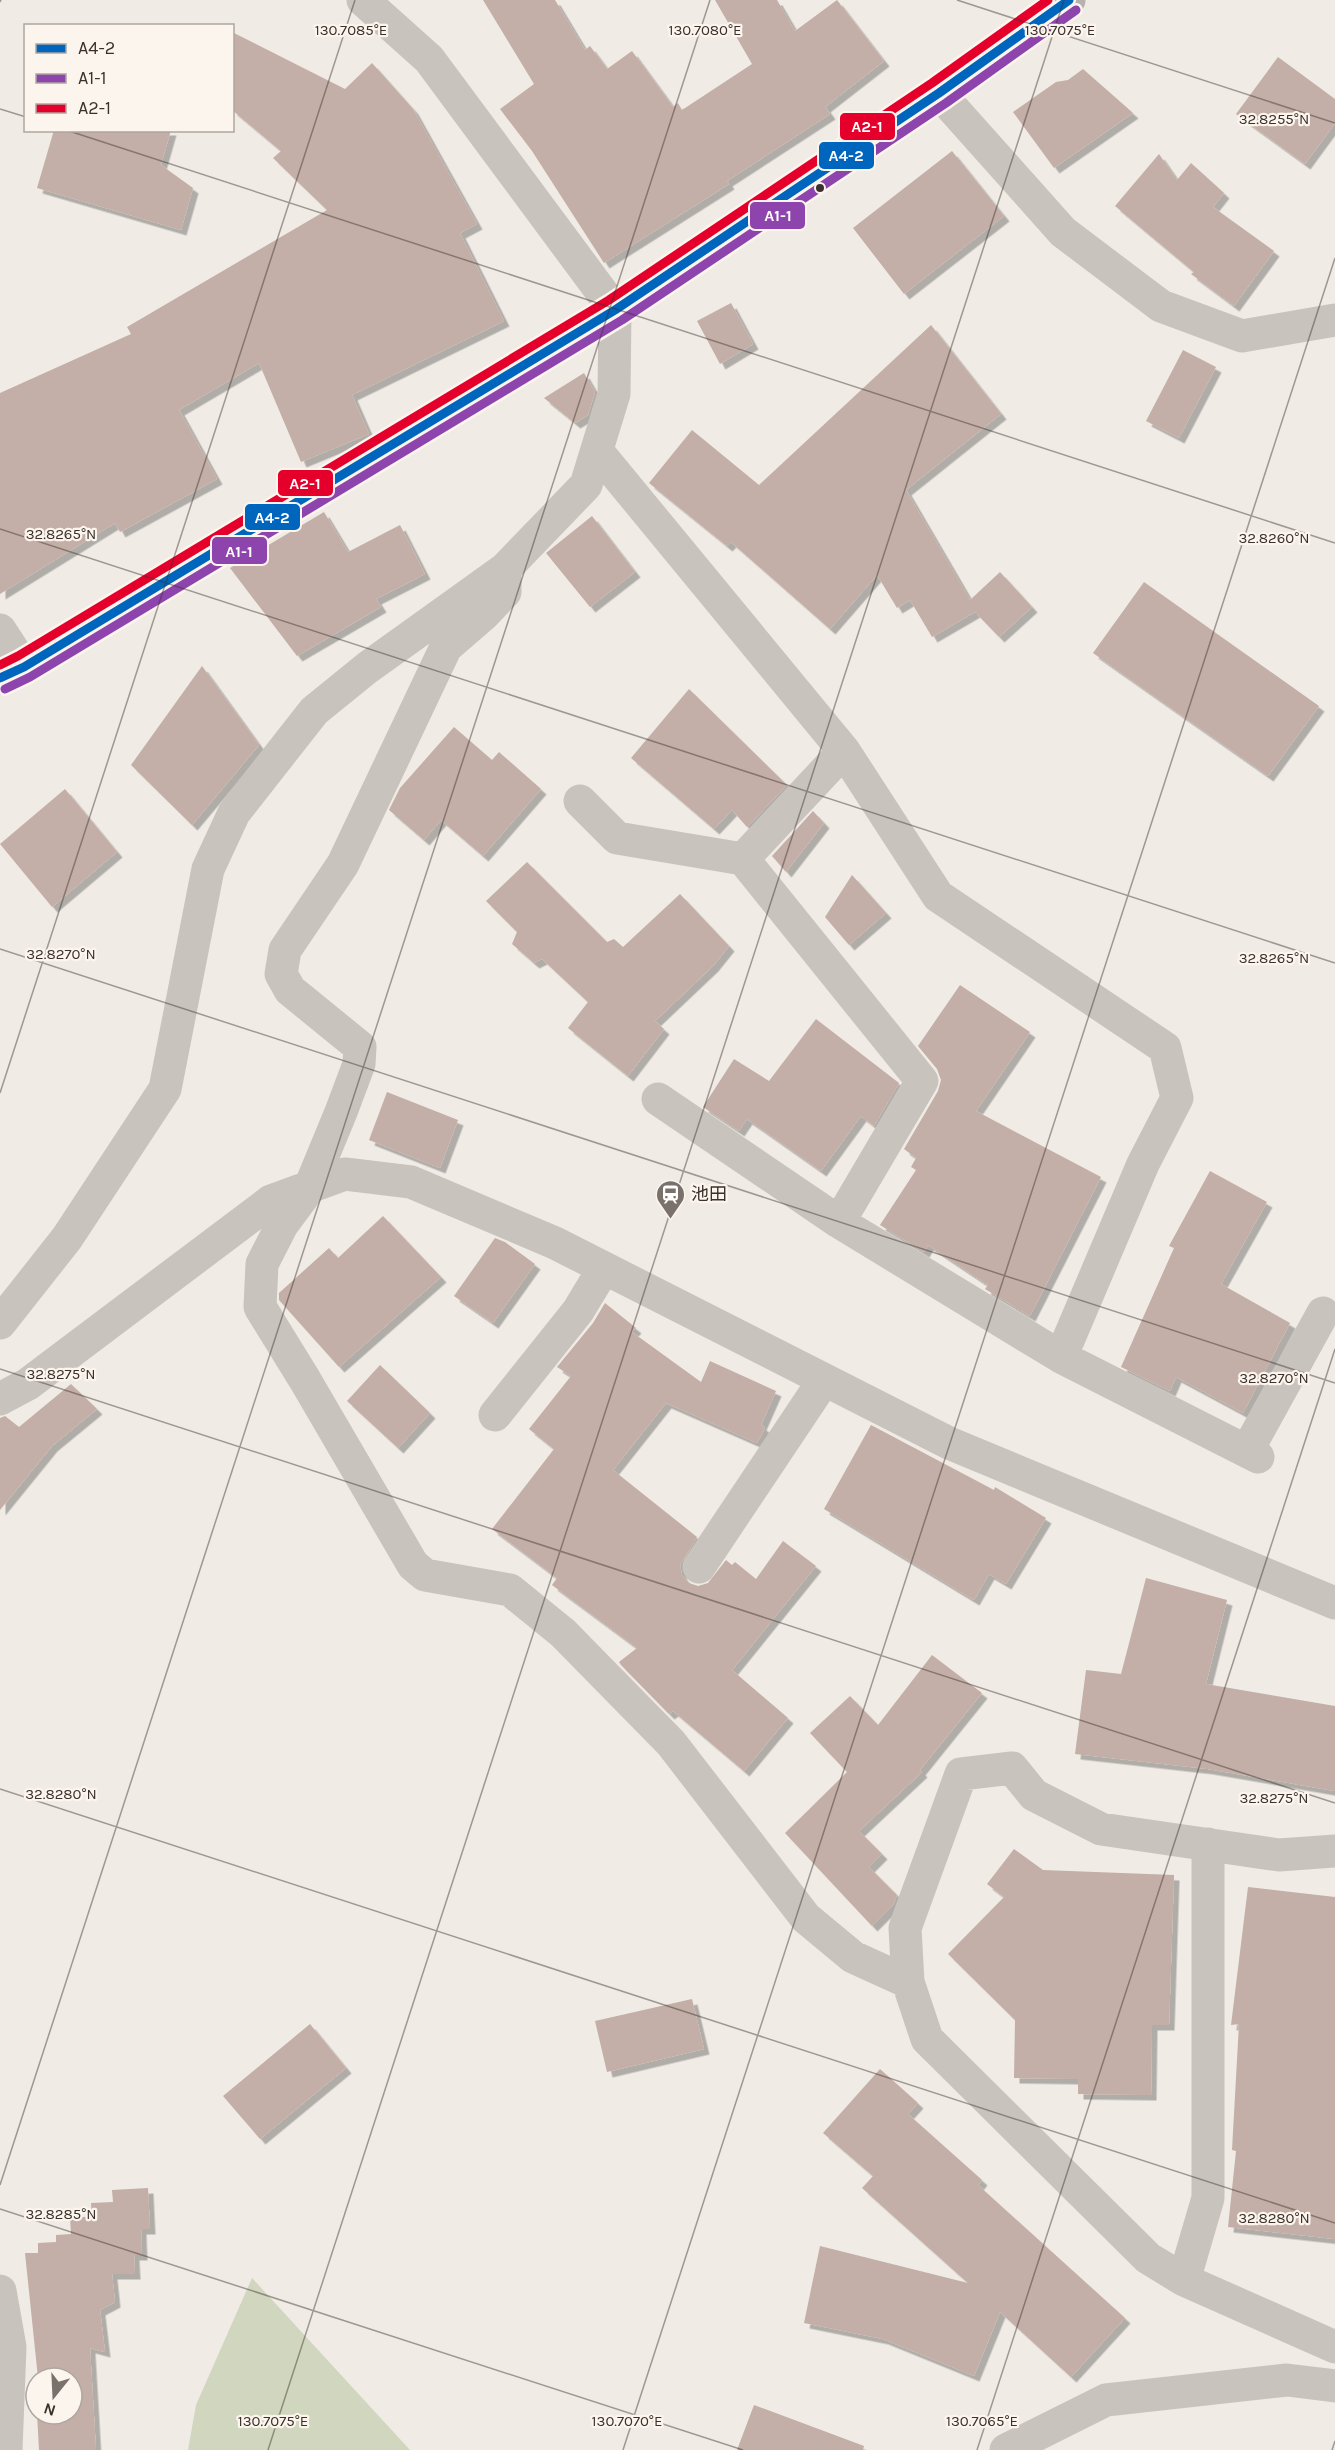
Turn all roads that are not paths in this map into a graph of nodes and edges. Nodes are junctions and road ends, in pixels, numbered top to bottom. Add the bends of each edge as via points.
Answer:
1 (342, 0) edge
2 (1069, 0) edge
3 (369, 5) edge
4 (939, 93) junction
5 (615, 310) junction
6 (1335, 320) edge
7 (597, 451) junction
8 (505, 569) junction
9 (0, 630) edge
10 (12, 673) edge
11 (844, 751) junction
12 (580, 801) dead end
13 (743, 859) junction
14 (658, 1099) dead end
15 (310, 1187) junction
16 (839, 1222) junction
17 (604, 1268) junction
18 (1323, 1313) dead end
19 (0, 1323) edge
20 (1061, 1358) junction
21 (824, 1380) junction
22 (0, 1399) edge
23 (495, 1415) dead end
24 (699, 1568) dead end
25 (1335, 1604) edge
26 (1208, 1844) junction
27 (1335, 1851) edge
28 (908, 1982) junction
29 (1184, 2280) junction
30 (0, 2291) edge
31 (1335, 2347) edge
32 (1335, 2386) edge
33 (6, 2450) edge
34 (1006, 2450) edge

1 - 3 street
2 - 4 main road
3 - 5 street via 429,59
4 - 5 main road
4 - 6 street via 1063,232 1161,306 1242,336
5 - 7 street via 614,394
5 - 10 main road
7 - 8 street via 586,485
7 - 11 street
8 - 15 street via 505,592 446,647 343,864 285,950 281,974 290,990 360,1047 341,1112
8 - 19 street via 314,711 234,813 208,869 165,1089 67,1238
9 - 10 street
11 - 13 street
11 - 20 street via 938,896 1165,1048 1177,1098 1143,1164
12 - 13 street via 617,838
13 - 16 street via 922,1081
14 - 16 street
15 - 17 street via 345,1173 411,1182
15 - 22 street via 271,1201 28,1384
15 - 28 street via 282,1225 262,1264 260,1307 413,1565 425,1575 510,1590 563,1633 671,1743 806,1918 853,1957
16 - 20 street
17 - 21 street
17 - 23 street via 578,1311
18 - 20 street via 1252,1454
21 - 24 street
21 - 25 street via 949,1443
26 - 27 street via 1279,1855
26 - 28 street via 1101,1829 1034,1795 1012,1768 962,1774 905,1928
26 - 29 street via 1208,2198
28 - 29 street via 927,2039 1148,2258
29 - 31 street
30 - 33 street via 10,2347
32 - 34 street via 1287,2380 1106,2400

